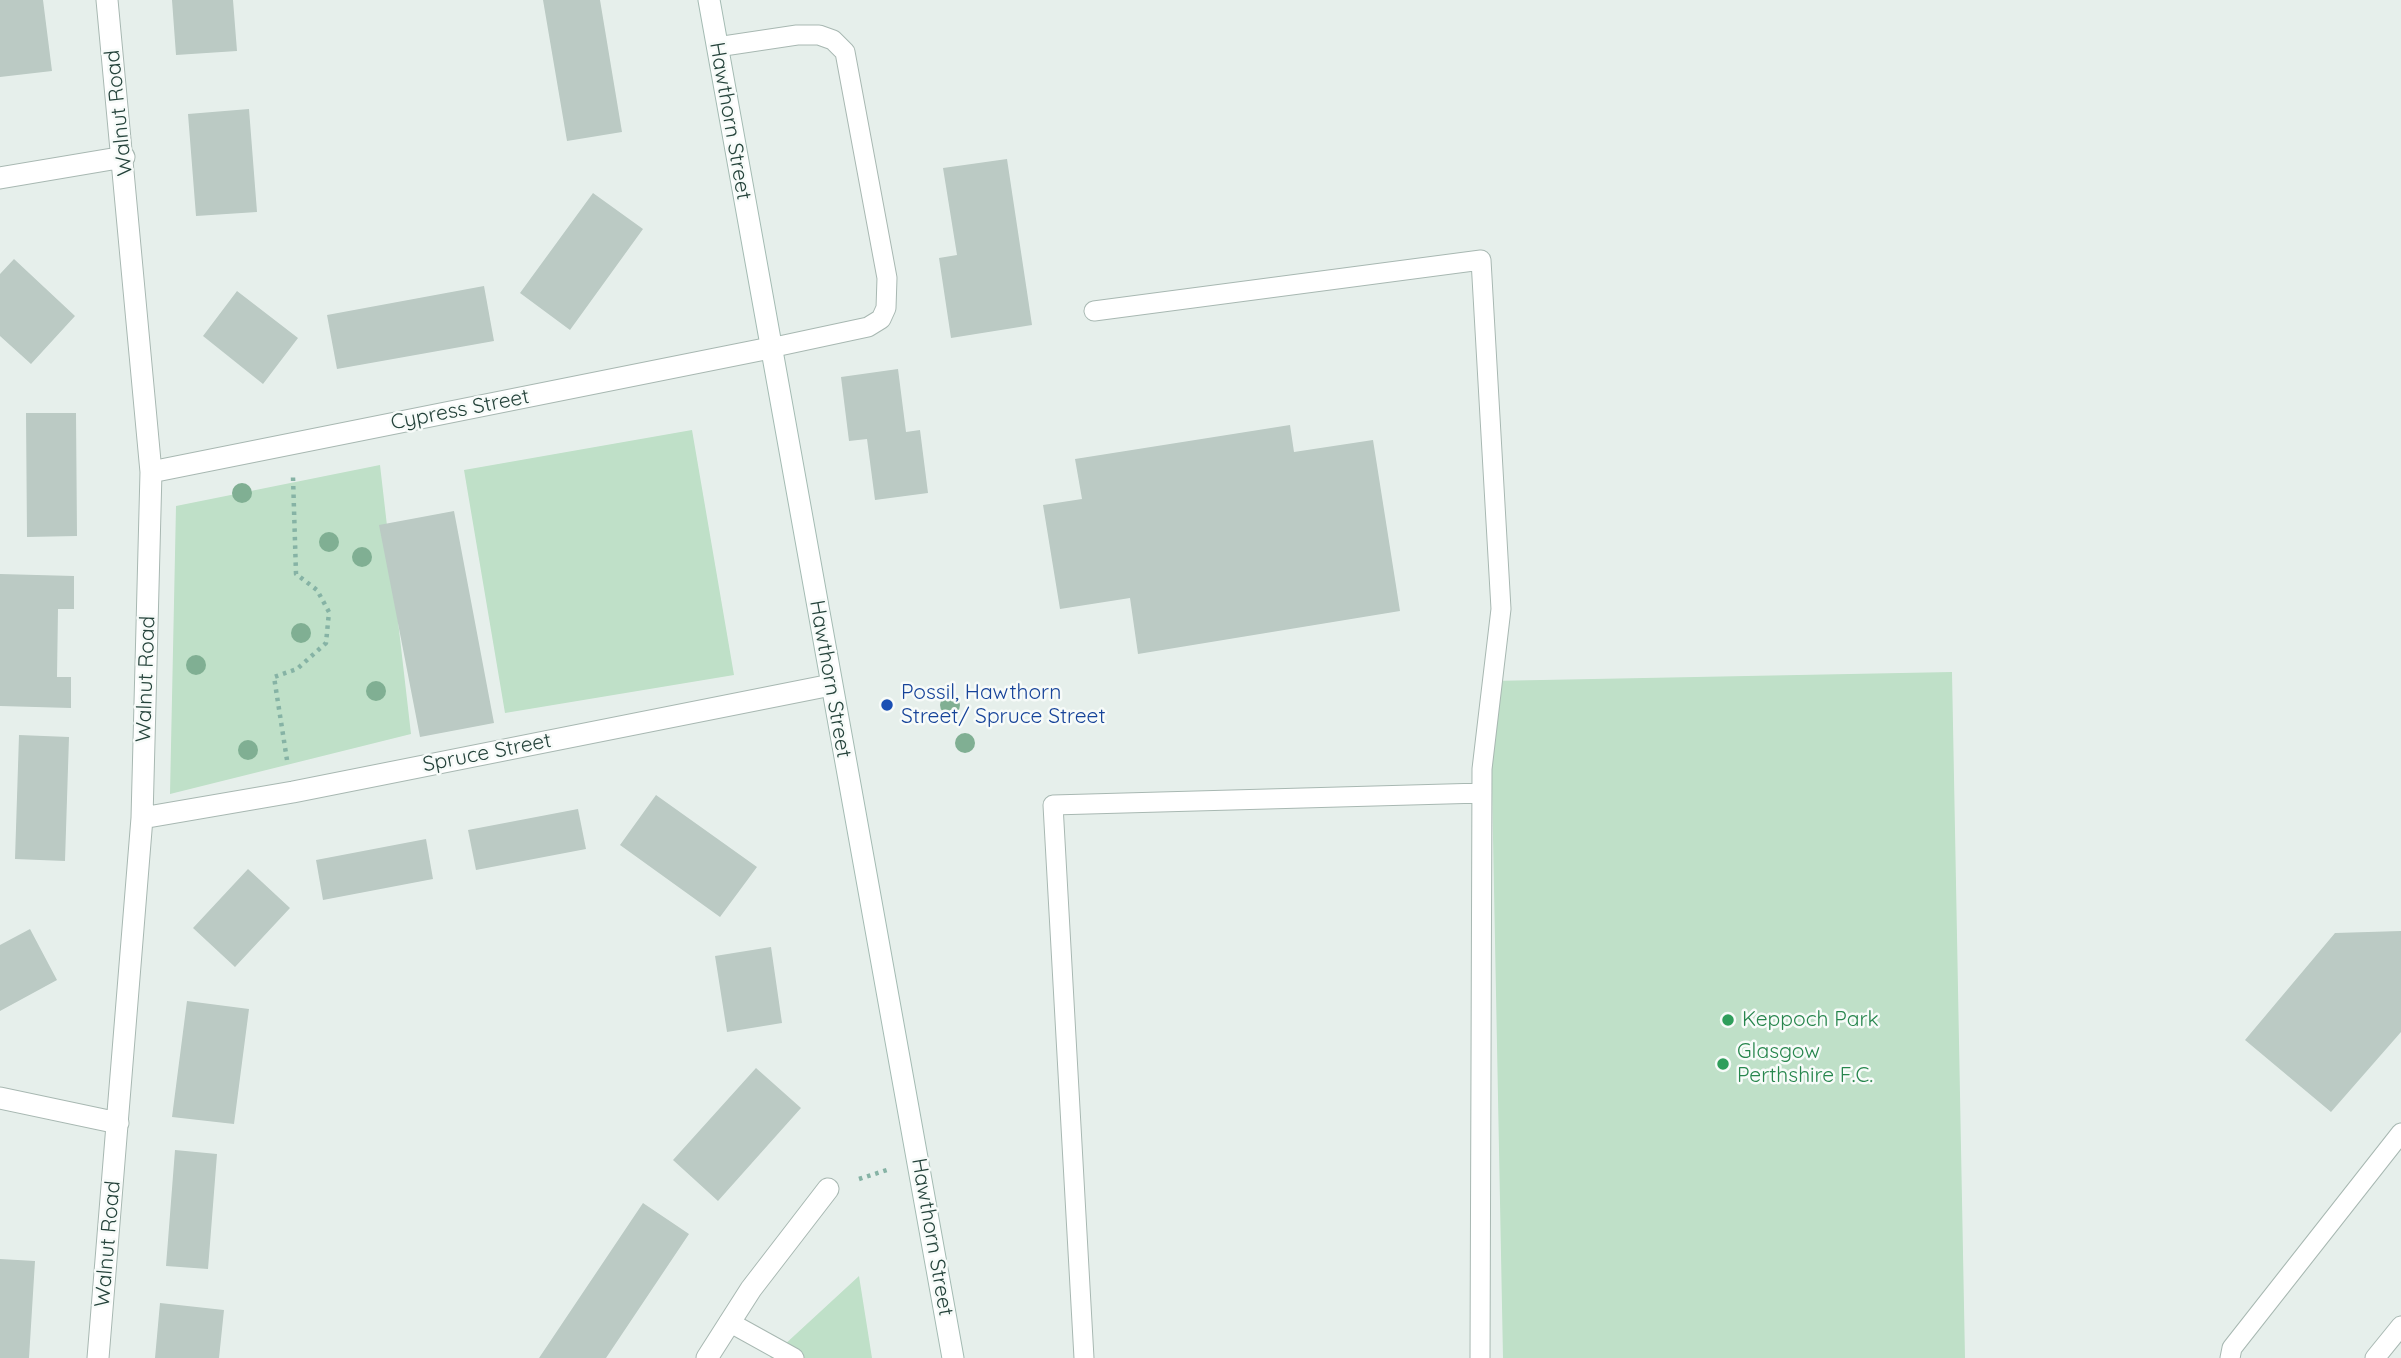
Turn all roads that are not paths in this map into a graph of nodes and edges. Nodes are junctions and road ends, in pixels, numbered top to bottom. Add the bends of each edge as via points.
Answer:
1 (107, 0) edge
2 (709, 0) edge
3 (717, 47) junction
4 (124, 157) junction
5 (0, 178) edge
6 (1094, 311) dead end
7 (770, 348) junction
8 (151, 472) junction
9 (831, 685) junction
10 (1482, 793) junction
11 (142, 818) junction
12 (0, 1098) edge
13 (118, 1123) junction
14 (2401, 1133) edge
15 (828, 1189) road end
16 (729, 1322) junction
17 (2401, 1326) edge
18 (98, 1358) edge
19 (707, 1358) edge
20 (794, 1358) edge
21 (953, 1358) edge
22 (1084, 1358) edge
23 (1480, 1358) edge
24 (2230, 1358) edge
25 (2375, 1358) edge

1 - 4 street, Walnut Road
2 - 3 street, Hawthorn Street
3 - 7 street, Hawthorn Street
3 - 7 lane via 819,35 845,51 887,278 886,308 881,319 868,327
4 - 5 street
4 - 8 street, Walnut Road
6 - 10 lane via 1481,260 1502,609
7 - 8 street, Cypress Street
7 - 9 street, Hawthorn Street
8 - 11 street, Walnut Road
9 - 11 street, Spruce Street
9 - 21 street, Hawthorn Street
10 - 22 lane via 1053,806
10 - 23 lane
11 - 13 street, Walnut Road
12 - 13 street
13 - 18 street, Walnut Road
14 - 24 lane via 2232,1348
15 - 16 street
16 - 19 street
16 - 20 lane
17 - 25 lane

